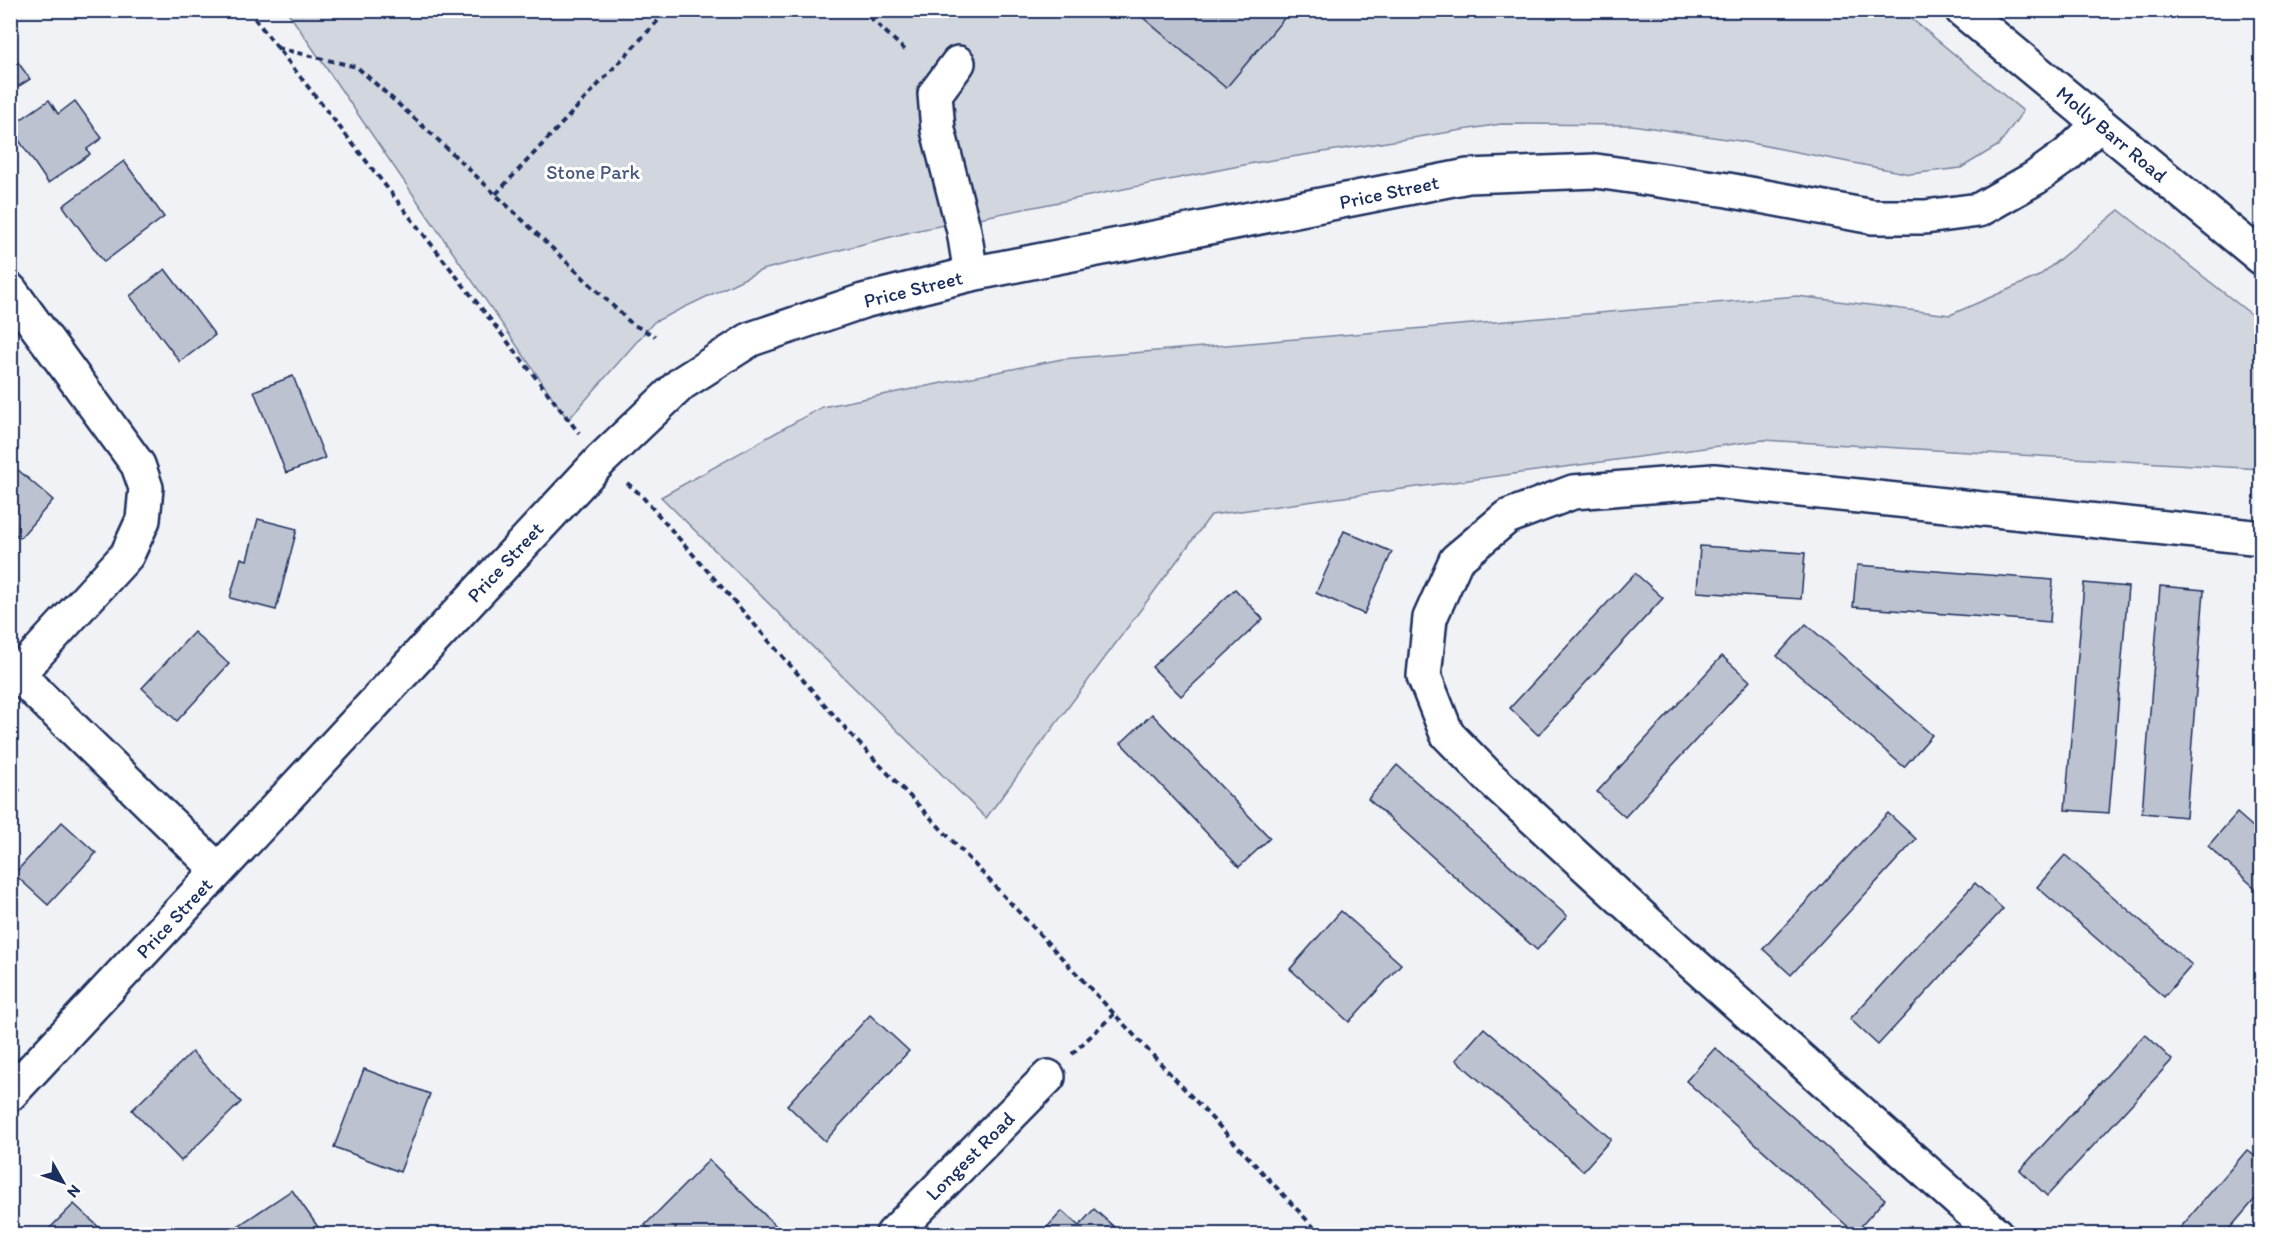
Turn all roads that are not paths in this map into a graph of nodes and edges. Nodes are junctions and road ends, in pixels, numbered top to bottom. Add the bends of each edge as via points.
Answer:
1 (1962, 10) edge
2 (957, 63) dead end
3 (2099, 124) junction
4 (2262, 258) edge
5 (971, 274) junction
6 (10, 290) edge
7 (2262, 538) edge
8 (14, 670) edge
9 (218, 870) junction
10 (1048, 1077) road end
11 (10, 1094) edge
12 (892, 1234) edge
13 (1996, 1234) edge

1 - 3 street, Molly Barr Road
2 - 5 street via 935,94 938,130
3 - 4 street, Molly Barr Road
3 - 5 street, Price Street via 2067,155 2035,178 1979,210 1968,212 1873,217 1596,171 1468,176
5 - 9 street, Price Street via 862,301 751,339 682,383 600,460
6 - 8 street via 138,465 146,488 143,520 126,555
7 - 13 street via 1714,482 1573,492 1507,518 1456,560 1430,618 1424,676 1447,734 1661,935
8 - 9 street
9 - 11 street, Price Street
10 - 12 street, Longest Road

